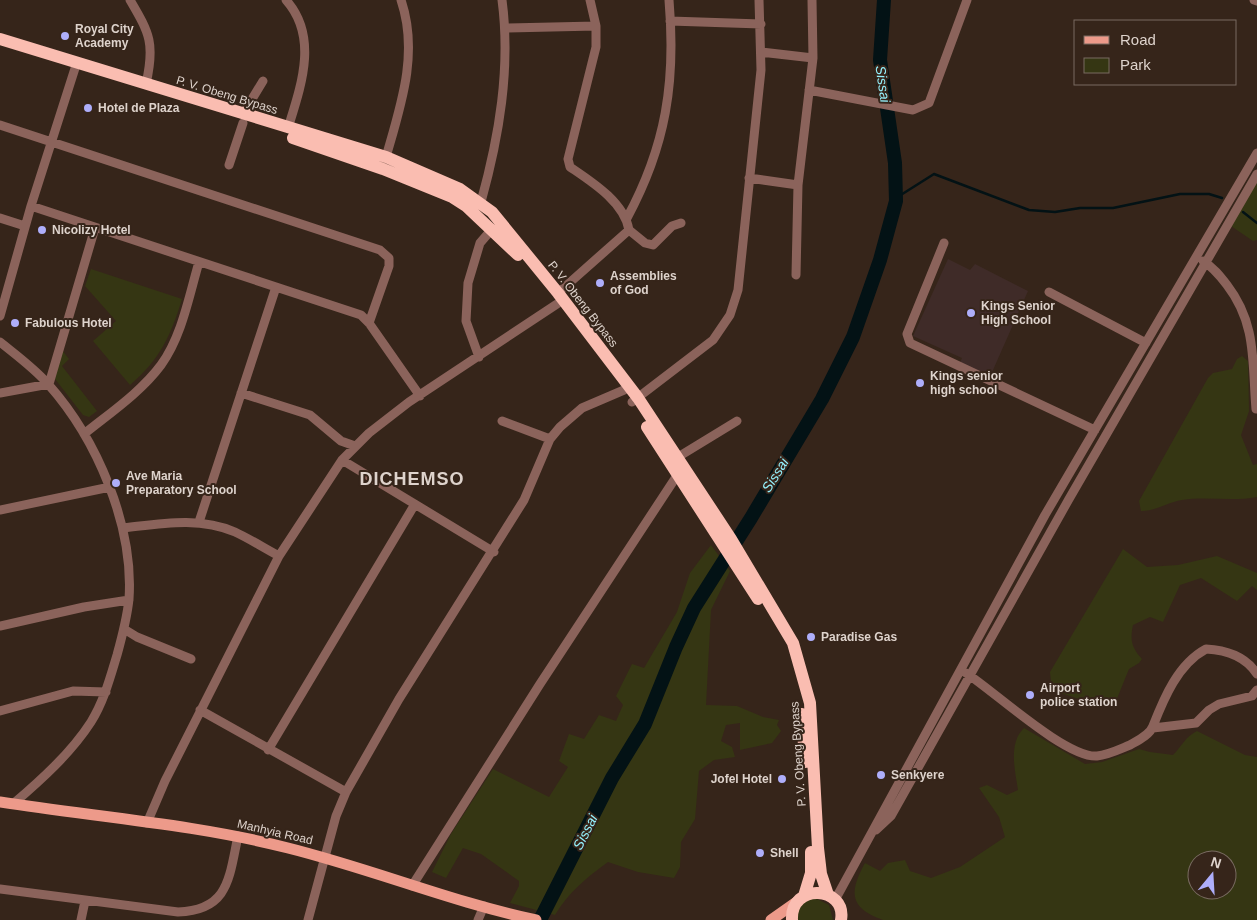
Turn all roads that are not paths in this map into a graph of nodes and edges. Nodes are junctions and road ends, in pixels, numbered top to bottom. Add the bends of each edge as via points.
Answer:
1 (130, 0) edge
2 (286, 0) edge
3 (401, 0) edge
4 (502, 0) edge
5 (590, 0) edge
6 (668, 0) edge
7 (759, 0) edge
8 (812, 0) edge
9 (968, 0) edge
10 (670, 21) junction
11 (761, 24) junction
12 (596, 26) junction
13 (506, 28) junction
14 (0, 38) edge
15 (0, 46) edge
16 (761, 52) junction
17 (813, 58) junction
18 (75, 66) junction
19 (263, 81) dead end
20 (146, 84) junction
21 (809, 90) junction
22 (243, 118) junction
23 (0, 125) edge
24 (288, 128) junction
25 (51, 143) junction
26 (1257, 153) edge
27 (386, 157) junction
28 (229, 165) dead end
29 (1257, 174) edge
30 (749, 178) junction
31 (798, 185) junction
32 (481, 202) junction
33 (31, 206) junction
34 (0, 218) edge
35 (627, 218) junction
36 (681, 223) dead end
37 (25, 226) junction
38 (95, 228) junction
39 (492, 229) junction
40 (629, 230) junction
41 (944, 243) dead end
42 (1196, 257) junction
43 (199, 262) junction
44 (1206, 263) junction
45 (796, 275) dead end
46 (276, 287) junction
47 (1049, 292) dead end
48 (558, 299) junction
49 (0, 316) edge
50 (369, 323) junction
51 (0, 342) edge
52 (1146, 343) junction
53 (479, 357) junction
54 (48, 384) junction
55 (624, 390) junction
56 (0, 393) edge
57 (241, 393) junction
58 (420, 396) junction
59 (635, 400) junction
60 (1256, 409) edge
61 (502, 421) dead end
62 (737, 421) dead end
63 (1095, 430) junction
64 (84, 434) junction
65 (550, 439) junction
66 (355, 446) junction
67 (678, 458) junction
68 (342, 460) junction
69 (678, 474) junction
70 (110, 487) junction
71 (416, 504) junction
72 (0, 510) edge
73 (199, 522) junction
74 (123, 528) junction
75 (731, 549) junction
76 (494, 552) junction
77 (279, 556) junction
78 (129, 600) junction
79 (0, 626) edge
80 (124, 629) junction
81 (191, 659) dead end
82 (961, 670) junction
83 (1257, 674) edge
84 (970, 676) junction
85 (1257, 690) edge
86 (106, 692) junction
87 (200, 710) junction
88 (0, 711) edge
89 (1153, 728) junction
90 (268, 750) junction
91 (346, 792) junction
92 (0, 802) edge
93 (13, 804) junction
94 (147, 823) junction
95 (874, 833) junction
96 (238, 836) junction
97 (327, 858) junction
98 (412, 886) junction
99 (0, 889) edge
100 (831, 897) junction
101 (801, 899) junction
102 (85, 901) junction
103 (484, 906) junction
104 (81, 920) edge
105 (308, 920) edge
106 (478, 920) edge
107 (536, 920) edge
108 (771, 920) edge
109 (792, 920) edge
110 (841, 920) edge

1 - 20 street via 144,24 151,47
2 - 24 street via 299,20 306,53 301,85
3 - 27 street via 410,33 407,77
4 - 13 street
5 - 12 street
6 - 10 street
7 - 11 street
8 - 17 street
9 - 21 street via 928,103 913,110
10 - 11 street
10 - 35 street via 671,82 662,133 645,185
11 - 16 street
12 - 13 street
12 - 35 street via 596,47 568,158 570,167 599,186
13 - 32 street via 502,98
14 - 18 highway, P. V. Obeng Bypass
15 - 18 highway, P. V. Obeng Bypass
16 - 17 street
16 - 30 street
17 - 21 street
18 - 20 highway, P. V. Obeng Bypass
18 - 22 highway, P. V. Obeng Bypass
18 - 25 street
19 - 22 street
20 - 22 highway, P. V. Obeng Bypass
21 - 31 street
22 - 24 highway, P. V. Obeng Bypass
22 - 28 street
22 - 39 highway, P. V. Obeng Bypass via 452,197
23 - 25 street
24 - 27 highway, P. V. Obeng Bypass
25 - 33 street
25 - 50 street via 380,250 389,258 389,266
26 - 42 street
27 - 32 highway, P. V. Obeng Bypass via 460,189
29 - 44 street
30 - 31 street
30 - 59 street via 738,290 730,315 713,340
31 - 45 street
32 - 48 highway, P. V. Obeng Bypass
33 - 37 street
33 - 38 street
34 - 37 street
35 - 40 street
36 - 40 street via 672,226 653,245 648,245
37 - 49 street
38 - 43 street
38 - 54 street
39 - 48 highway, P. V. Obeng Bypass
39 - 53 street via 480,243 468,283 466,321
40 - 48 street
41 - 63 street via 908,334 910,343
42 - 44 street
42 - 52 street
43 - 46 street
43 - 64 street via 182,319 162,364 149,380
44 - 60 street via 1234,293 1250,324
44 - 84 street
46 - 50 street via 361,315
46 - 57 street
47 - 52 street
48 - 53 street
48 - 55 highway, P. V. Obeng Bypass
48 - 59 highway, P. V. Obeng Bypass
50 - 58 street
51 - 54 street
52 - 63 street
53 - 58 street
54 - 56 street
54 - 64 street
55 - 59 highway, P. V. Obeng Bypass
55 - 65 street via 582,408
57 - 66 street via 310,415 341,441
57 - 73 street
58 - 66 street
59 - 67 highway, P. V. Obeng Bypass
59 - 69 highway, P. V. Obeng Bypass
61 - 65 street
62 - 67 street
63 - 82 street
64 - 70 street
65 - 76 street via 524,500
66 - 68 street
67 - 75 highway, P. V. Obeng Bypass
68 - 71 street
68 - 77 street
69 - 75 highway, P. V. Obeng Bypass
69 - 98 street
70 - 72 street
70 - 74 street
71 - 76 street
71 - 90 street
73 - 74 street
73 - 77 street via 233,531
74 - 78 street
75 - 100 highway, P. V. Obeng Bypass via 793,643 810,703 818,848 821,874
75 - 101 highway, P. V. Obeng Bypass via 786,646 802,704 812,859 811,873
76 - 91 street via 399,699
77 - 87 street
78 - 79 street
78 - 80 street
80 - 81 street
80 - 86 street
82 - 84 street
82 - 95 street
83 - 89 street via 1231,653 1206,649 1190,660 1169,690
84 - 89 street via 1064,746 1091,756 1126,746
84 - 95 street via 891,816
85 - 89 street via 1252,696 1227,701 1209,710 1196,723
86 - 88 street via 72,691
86 - 93 street via 92,721 78,740
87 - 90 street
87 - 94 street
90 - 91 street
91 - 97 street via 336,816
92 - 93 main road, Manhyia Road
93 - 94 main road, Manhyia Road
94 - 96 main road, Manhyia Road
95 - 100 street
96 - 97 main road, Manhyia Road
96 - 102 street via 224,891 206,906 178,912
97 - 98 main road, Manhyia Road
97 - 105 street
98 - 103 main road, Manhyia Road
99 - 102 street
100 - 101 highway via 818,892
100 - 110 highway, P. V. Obeng Bypass via 839,906
101 - 108 main road
101 - 109 highway, P. V. Obeng Bypass via 793,909
102 - 104 street
103 - 106 street
103 - 107 main road, Manhyia Road

